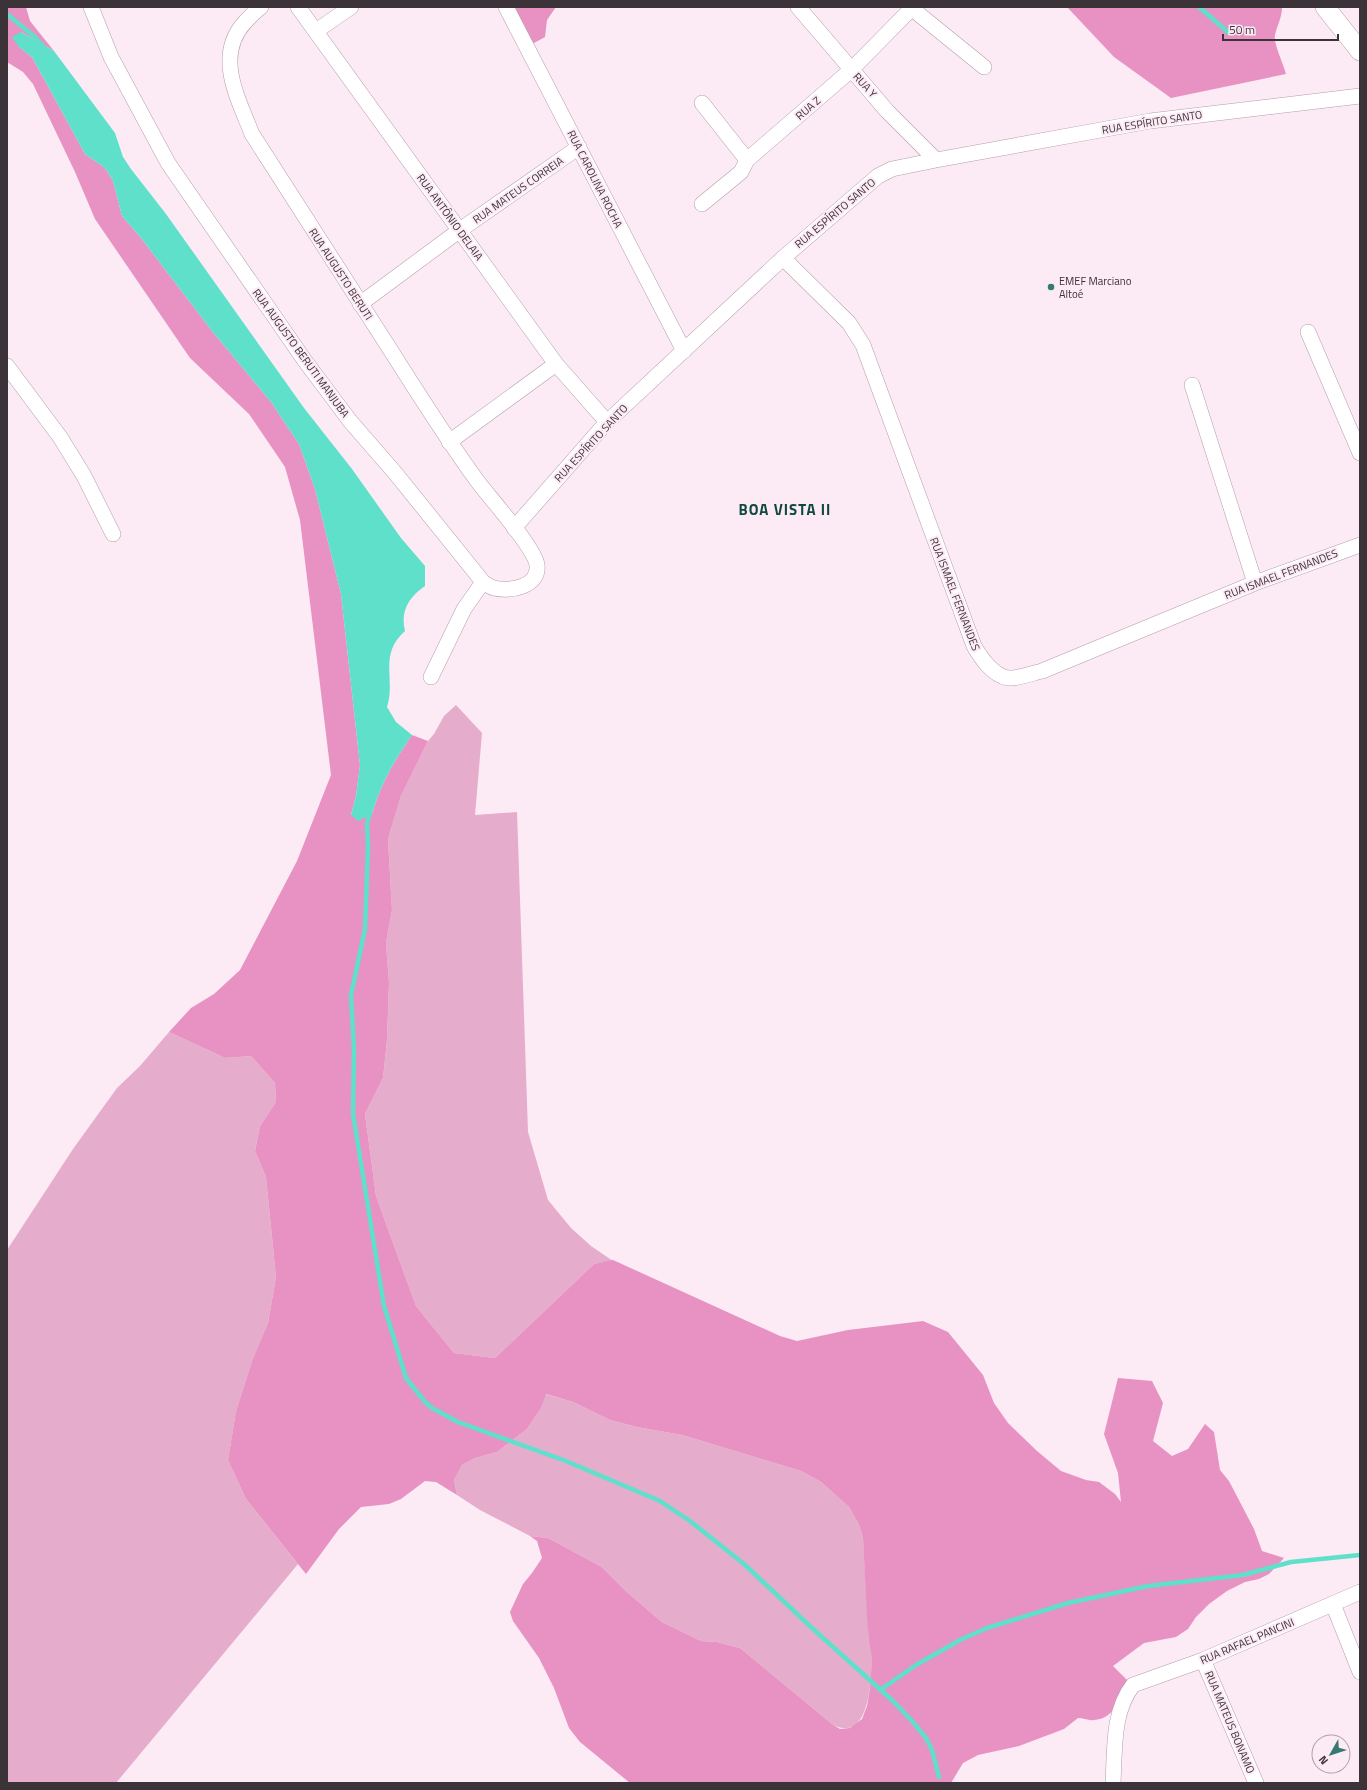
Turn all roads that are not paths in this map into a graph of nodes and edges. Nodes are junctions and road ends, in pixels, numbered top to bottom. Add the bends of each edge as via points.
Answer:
1 (90, 7) edge
2 (261, 7) edge
3 (298, 7) edge
4 (351, 7) edge
5 (506, 7) edge
6 (798, 7) edge
7 (1325, 7) edge
8 (911, 8) edge
9 (316, 32) junction
10 (1360, 51) edge
11 (984, 67) dead end
12 (851, 70) junction
13 (1360, 96) edge
14 (702, 103) dead end
15 (579, 147) junction
16 (747, 160) junction
17 (936, 160) junction
18 (702, 204) dead end
19 (460, 230) junction
20 (783, 258) junction
21 (360, 304) junction
22 (1308, 332) dead end
23 (684, 351) junction
24 (556, 364) junction
25 (7, 366) edge
26 (1192, 385) dead end
27 (607, 422) junction
28 (449, 442) junction
29 (1360, 453) edge
30 (514, 528) junction
31 (113, 534) dead end
32 (1360, 545) edge
33 (483, 582) junction
34 (1255, 583) junction
35 (431, 677) dead end
36 (1360, 1592) edge
37 (1333, 1604) junction
38 (1204, 1660) junction
39 (1360, 1672) edge
40 (1113, 1783) edge
41 (1256, 1783) edge

1 - 33 street, RUA AUGUSTO BERUTI MANJUBA via 111,57 168,163 309,367 350,421
2 - 21 street, RUA AUGUSTO BERUTI via 240,28 231,46 228,63 234,88 252,134
3 - 9 street, RUA ANTÔNIO DELAIA
4 - 9 street
5 - 15 street, RUA CAROLINA ROCHA
6 - 12 street, RUA Y
7 - 10 main road
8 - 11 street
8 - 12 street, RUA Z
9 - 19 street, RUA ANTÔNIO DELAIA
12 - 16 street, RUA Z
12 - 17 street, RUA Y
13 - 17 street, RUA ESPÍRITO SANTO via 1150,121
14 - 16 street
15 - 19 street, RUA MATEUS CORREIA
15 - 23 street, RUA CAROLINA ROCHA
16 - 18 street, RUA Z via 741,172
17 - 20 street, RUA ESPÍRITO SANTO via 892,170 878,176
19 - 21 street, RUA MATEUS CORREIA
19 - 24 street, RUA ANTÔNIO DELAIA
20 - 23 street, RUA ESPÍRITO SANTO
20 - 34 street, RUA ISMAEL FERNANDES via 849,323 864,345 974,646 983,661 996,672 1008,678 1042,671
21 - 28 street, RUA AUGUSTO BERUTI
22 - 29 street
23 - 27 street, RUA ESPÍRITO SANTO
24 - 27 street, RUA ANTÔNIO DELAIA
24 - 28 street
25 - 31 street via 60,436 84,476
26 - 34 street
27 - 30 street, RUA ESPÍRITO SANTO
28 - 30 street, RUA AUGUSTO BERUTI
30 - 33 street, RUA AUGUSTO BERUTI MANJUBA via 537,565 533,580 518,588 505,590 493,588
32 - 34 street, RUA ISMAEL FERNANDES
33 - 35 street via 464,609
36 - 37 street, RUA RAFAEL PANCINI
37 - 38 street, RUA RAFAEL PANCINI
37 - 39 street
38 - 40 street, RUA RAFAEL PANCINI via 1133,1684 1127,1692 1116,1732
38 - 41 street, RUA MATEUS BONAMO

